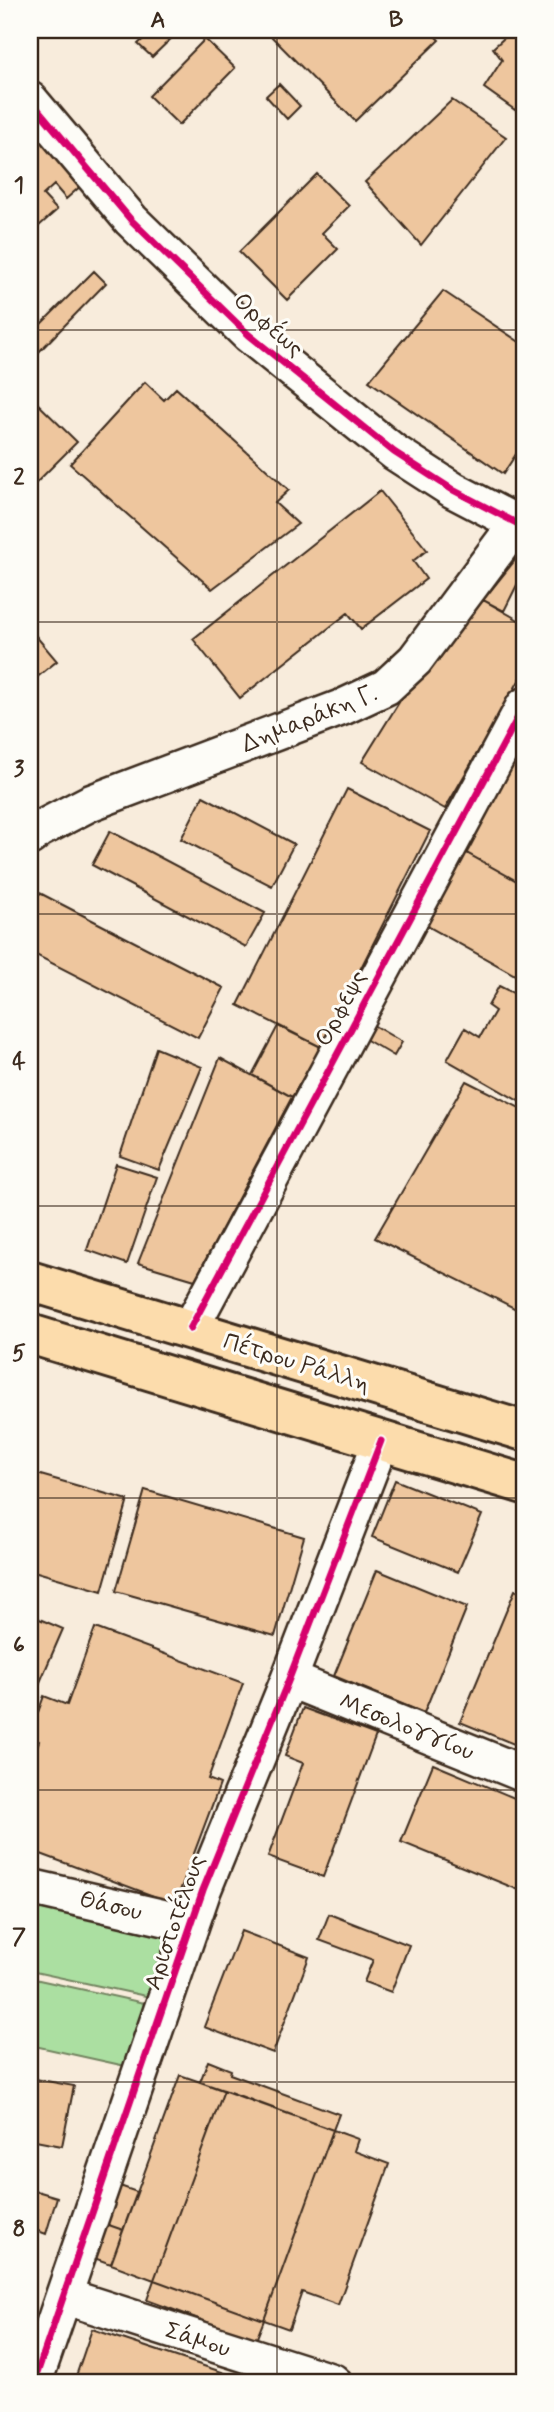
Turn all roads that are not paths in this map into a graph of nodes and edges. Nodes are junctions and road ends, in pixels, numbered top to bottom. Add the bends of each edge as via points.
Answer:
1 (30, 100) edge
2 (522, 522) edge
3 (524, 706) edge
4 (30, 837) edge
5 (30, 1281) edge
6 (190, 1329) junction
7 (30, 1334) edge
8 (524, 1431) edge
9 (381, 1441) junction
10 (524, 1484) edge
11 (289, 1679) junction
12 (524, 1774) edge
13 (30, 1886) edge
14 (191, 1924) junction
15 (64, 2296) junction
16 (34, 2382) edge
17 (333, 2382) edge

1 - 2 street, Ορφέως via 131,220 249,335 394,452 453,490
2 - 4 street, Δημαράκη Γ. via 415,660 386,687 90,803
3 - 6 street, Ορφεψς
5 - 6 main road, Πέτρου Ράλλη
6 - 8 main road, Πέτρου Ράλλη
7 - 9 main road, Πέτρου Ράλλη
9 - 10 main road, Πέτρου Ράλλη
9 - 11 street, Αριστοτέλους
11 - 12 street, Μεσολογγίου
11 - 14 street, Αριστοτέλους
13 - 14 street, Θάσου
14 - 15 street, Αριστοτέλους
15 - 16 street, Αριστοτέλους
15 - 17 street, Σάμου

